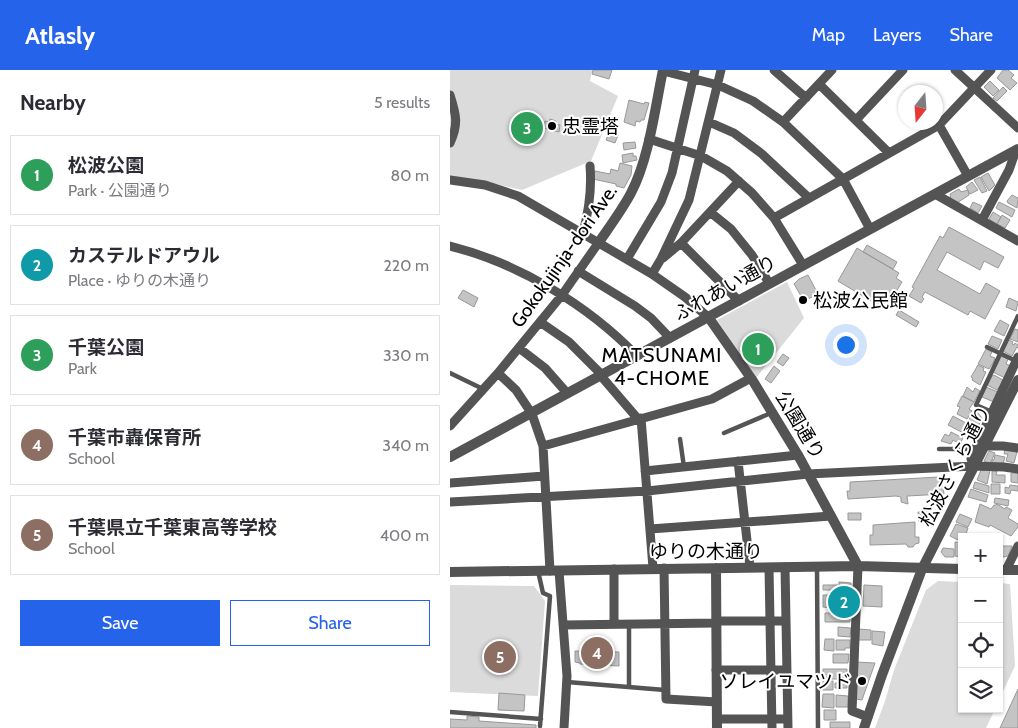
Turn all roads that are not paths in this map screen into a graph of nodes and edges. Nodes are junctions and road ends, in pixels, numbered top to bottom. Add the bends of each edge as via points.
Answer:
1 (663, 70) edge
2 (721, 70) edge
3 (774, 70) edge
4 (903, 70) edge
5 (955, 70) edge
6 (992, 70) edge
7 (830, 71) edge
8 (694, 74) edge
9 (819, 84) junction
10 (718, 85) junction
11 (975, 88) junction
12 (450, 95) edge
13 (806, 98) junction
14 (856, 120) junction
15 (943, 121) edge
16 (709, 122) junction
17 (783, 122) junction
18 (1018, 128) edge
19 (930, 130) edge
20 (942, 130) edge
21 (649, 139) junction
22 (450, 144) edge
23 (678, 148) junction
24 (1017, 150) edge
25 (889, 152) junction
26 (701, 156) junction
27 (590, 166) dead end
28 (968, 176) junction
29 (843, 179) junction
30 (450, 180) edge
31 (739, 182) junction
32 (935, 194) junction
33 (809, 198) junction
34 (710, 212) junction
35 (774, 218) junction
36 (982, 220) junction
37 (870, 228) junction
38 (583, 233) junction
39 (1018, 240) edge
40 (599, 242) junction
41 (681, 242) junction
42 (450, 246) edge
43 (627, 259) junction
44 (661, 259) junction
45 (803, 265) junction
46 (578, 271) junction
47 (652, 274) junction
48 (769, 283) junction
49 (562, 295) junction
50 (739, 301) junction
51 (1018, 316) edge
52 (709, 318) junction
53 (540, 322) junction
54 (670, 338) junction
55 (987, 347) dead end
56 (519, 348) junction
57 (1000, 353) junction
58 (637, 356) junction
59 (1017, 359) edge
60 (450, 372) edge
61 (498, 373) junction
62 (601, 376) junction
63 (751, 378) junction
64 (1018, 380) edge
65 (483, 389) junction
66 (567, 393) junction
67 (772, 412) junction
68 (992, 412) junction
69 (532, 414) junction
70 (640, 418) junction
71 (450, 426) edge
72 (724, 433) dead end
73 (680, 439) dead end
74 (543, 446) junction
75 (980, 448) junction
76 (1018, 448) edge
77 (939, 449) dead end
78 (798, 455) junction
79 (450, 457) edge
80 (738, 461) junction
81 (974, 466) junction
82 (684, 467) junction
83 (1018, 469) edge
84 (645, 471) junction
85 (808, 474) junction
86 (544, 476) junction
87 (740, 482) junction
88 (450, 483) edge
89 (647, 491) junction
90 (545, 496) junction
91 (450, 502) edge
92 (831, 516) junction
93 (745, 522) junction
94 (650, 529) junction
95 (1018, 546) edge
96 (858, 566) junction
97 (750, 567) junction
98 (817, 567) junction
99 (653, 568) junction
100 (664, 568) junction
101 (716, 568) junction
102 (769, 568) junction
103 (785, 568) junction
104 (614, 569) junction
105 (922, 569) junction
106 (958, 569) edge
107 (1003, 570) edge
108 (1018, 570) edge
109 (538, 571) junction
110 (555, 571) junction
111 (450, 572) edge
112 (770, 620) junction
113 (786, 620) junction
114 (716, 622) junction
115 (614, 624) junction
116 (629, 624) junction
117 (664, 624) junction
118 (563, 625) junction
119 (716, 670) junction
120 (771, 670) junction
121 (787, 670) junction
122 (567, 682) junction
123 (629, 686) junction
124 (666, 690) junction
125 (717, 702) junction
126 (450, 712) edge
127 (868, 717) junction
128 (541, 719) junction
129 (717, 724) edge
130 (772, 724) edge
131 (787, 724) edge
132 (540, 726) dead end
133 (564, 728) edge
134 (818, 728) edge
135 (864, 728) edge

1 - 8 street
1 - 21 street, Gokokujinja-dori Ave.
2 - 10 street
3 - 13 street
4 - 14 street
5 - 11 street
6 - 11 street
7 - 9 street
8 - 10 street
8 - 23 street
9 - 13 street
9 - 14 street
10 - 16 street
10 - 17 street via 753,101
11 - 15 street
11 - 18 street
12 - 22 street via 457,116
13 - 17 street
14 - 25 street
16 - 26 street
16 - 33 street via 734,133 762,154
17 - 29 street
19 - 25 street
20 - 28 street
21 - 23 street
21 - 40 street, Gokokujinja-dori Ave. via 631,194
23 - 26 street
23 - 43 street via 661,202
24 - 28 street, ふれあい通り
24 - 36 street
25 - 29 street
26 - 31 street
26 - 44 street via 689,200
27 - 38 street via 589,210
28 - 32 street, ふれあい通り
29 - 33 street
29 - 37 street
30 - 38 street, 公園通り via 484,185 518,196
31 - 34 street
31 - 35 street
32 - 36 street
32 - 37 street, ふれあい通り
33 - 35 street
34 - 41 street
34 - 48 street via 731,229
35 - 45 street
36 - 39 street
37 - 45 street, ふれあい通り
38 - 40 street, 公園通り
40 - 43 street, 公園通り
40 - 46 street, Gokokujinja-dori Ave.
41 - 44 street
41 - 50 street
42 - 49 street via 526,275
43 - 47 street, 公園通り
44 - 47 street
45 - 48 street, ふれあい通り
46 - 49 street, Gokokujinja-dori Ave.
46 - 54 street via 635,306
47 - 52 street, 公園通り
48 - 50 street, ふれあい通り
49 - 53 street, Gokokujinja-dori Ave.
49 - 58 street via 599,320
50 - 52 street, ふれあい通り
51 - 57 lane
52 - 54 street, ふれあい通り
52 - 63 street, 公園通り
53 - 56 street, Gokokujinja-dori Ave.
53 - 62 street via 570,342
54 - 58 street, ふれあい通り
55 - 57 lane
56 - 61 street, Gokokujinja-dori Ave.
56 - 66 street via 544,368
57 - 59 lane
57 - 68 lane via 976,404
58 - 62 street, ふれあい通り
59 - 68 street
60 - 65 lane
61 - 65 street, Gokokujinja-dori Ave.
61 - 69 street via 516,390
62 - 66 street, ふれあい通り
62 - 70 street
63 - 67 street, 公園通り
63 - 70 street via 712,399
64 - 75 street, 松波さくら通り
65 - 71 street, Gokokujinja-dori Ave.
66 - 69 street, ふれあい通り
67 - 72 lane
67 - 78 street, 公園通り
68 - 75 street
69 - 74 street
69 - 79 street, ふれあい通り
70 - 74 street
70 - 84 street
73 - 82 lane
74 - 86 street
75 - 76 street
75 - 77 lane
75 - 81 street, 松波さくら通り
78 - 80 street
78 - 85 street, 公園通り
80 - 82 street
80 - 87 street
81 - 83 street
81 - 85 street
81 - 105 street, 松波さくら通り
82 - 84 street
84 - 89 street
85 - 87 street
85 - 92 street, 公園通り
86 - 88 street
86 - 90 street
87 - 89 street
87 - 93 street
89 - 90 street
89 - 94 street
90 - 91 street
90 - 110 street
92 - 93 street
92 - 96 street, 公園通り
93 - 94 street
93 - 97 street
94 - 99 street
95 - 107 street
96 - 98 street, ゆりの木通り
96 - 105 street, ゆりの木通り
96 - 127 street via 852,711
97 - 101 street, ゆりの木通り
97 - 102 street, ゆりの木通り
98 - 103 street, ゆりの木通り
98 - 134 lane
99 - 100 street, ゆりの木通り
99 - 104 street, ゆりの木通り
100 - 101 street, ゆりの木通り
100 - 117 street
101 - 114 street
102 - 103 street, ゆりの木通り
102 - 112 street
103 - 113 street
104 - 110 street, ゆりの木通り
104 - 115 street
105 - 106 street, ゆりの木通り
105 - 127 street, 松波さくら通り
107 - 108 street
109 - 110 street, ゆりの木通り
109 - 111 street, ゆりの木通り
109 - 128 lane via 543,593 550,596
110 - 118 street
112 - 113 street
112 - 114 street
112 - 120 street
113 - 121 street
114 - 117 street
114 - 119 street
115 - 116 street
115 - 118 street
116 - 117 street
116 - 123 lane
117 - 124 street
118 - 122 street
119 - 120 street
119 - 125 street
120 - 121 street
120 - 130 street
121 - 131 street
122 - 123 lane
122 - 133 street
123 - 124 lane
124 - 125 street via 666,699
125 - 129 street
126 - 128 lane
127 - 135 street, 松波さくら通り
128 - 132 lane
129 - 130 street
130 - 131 street

